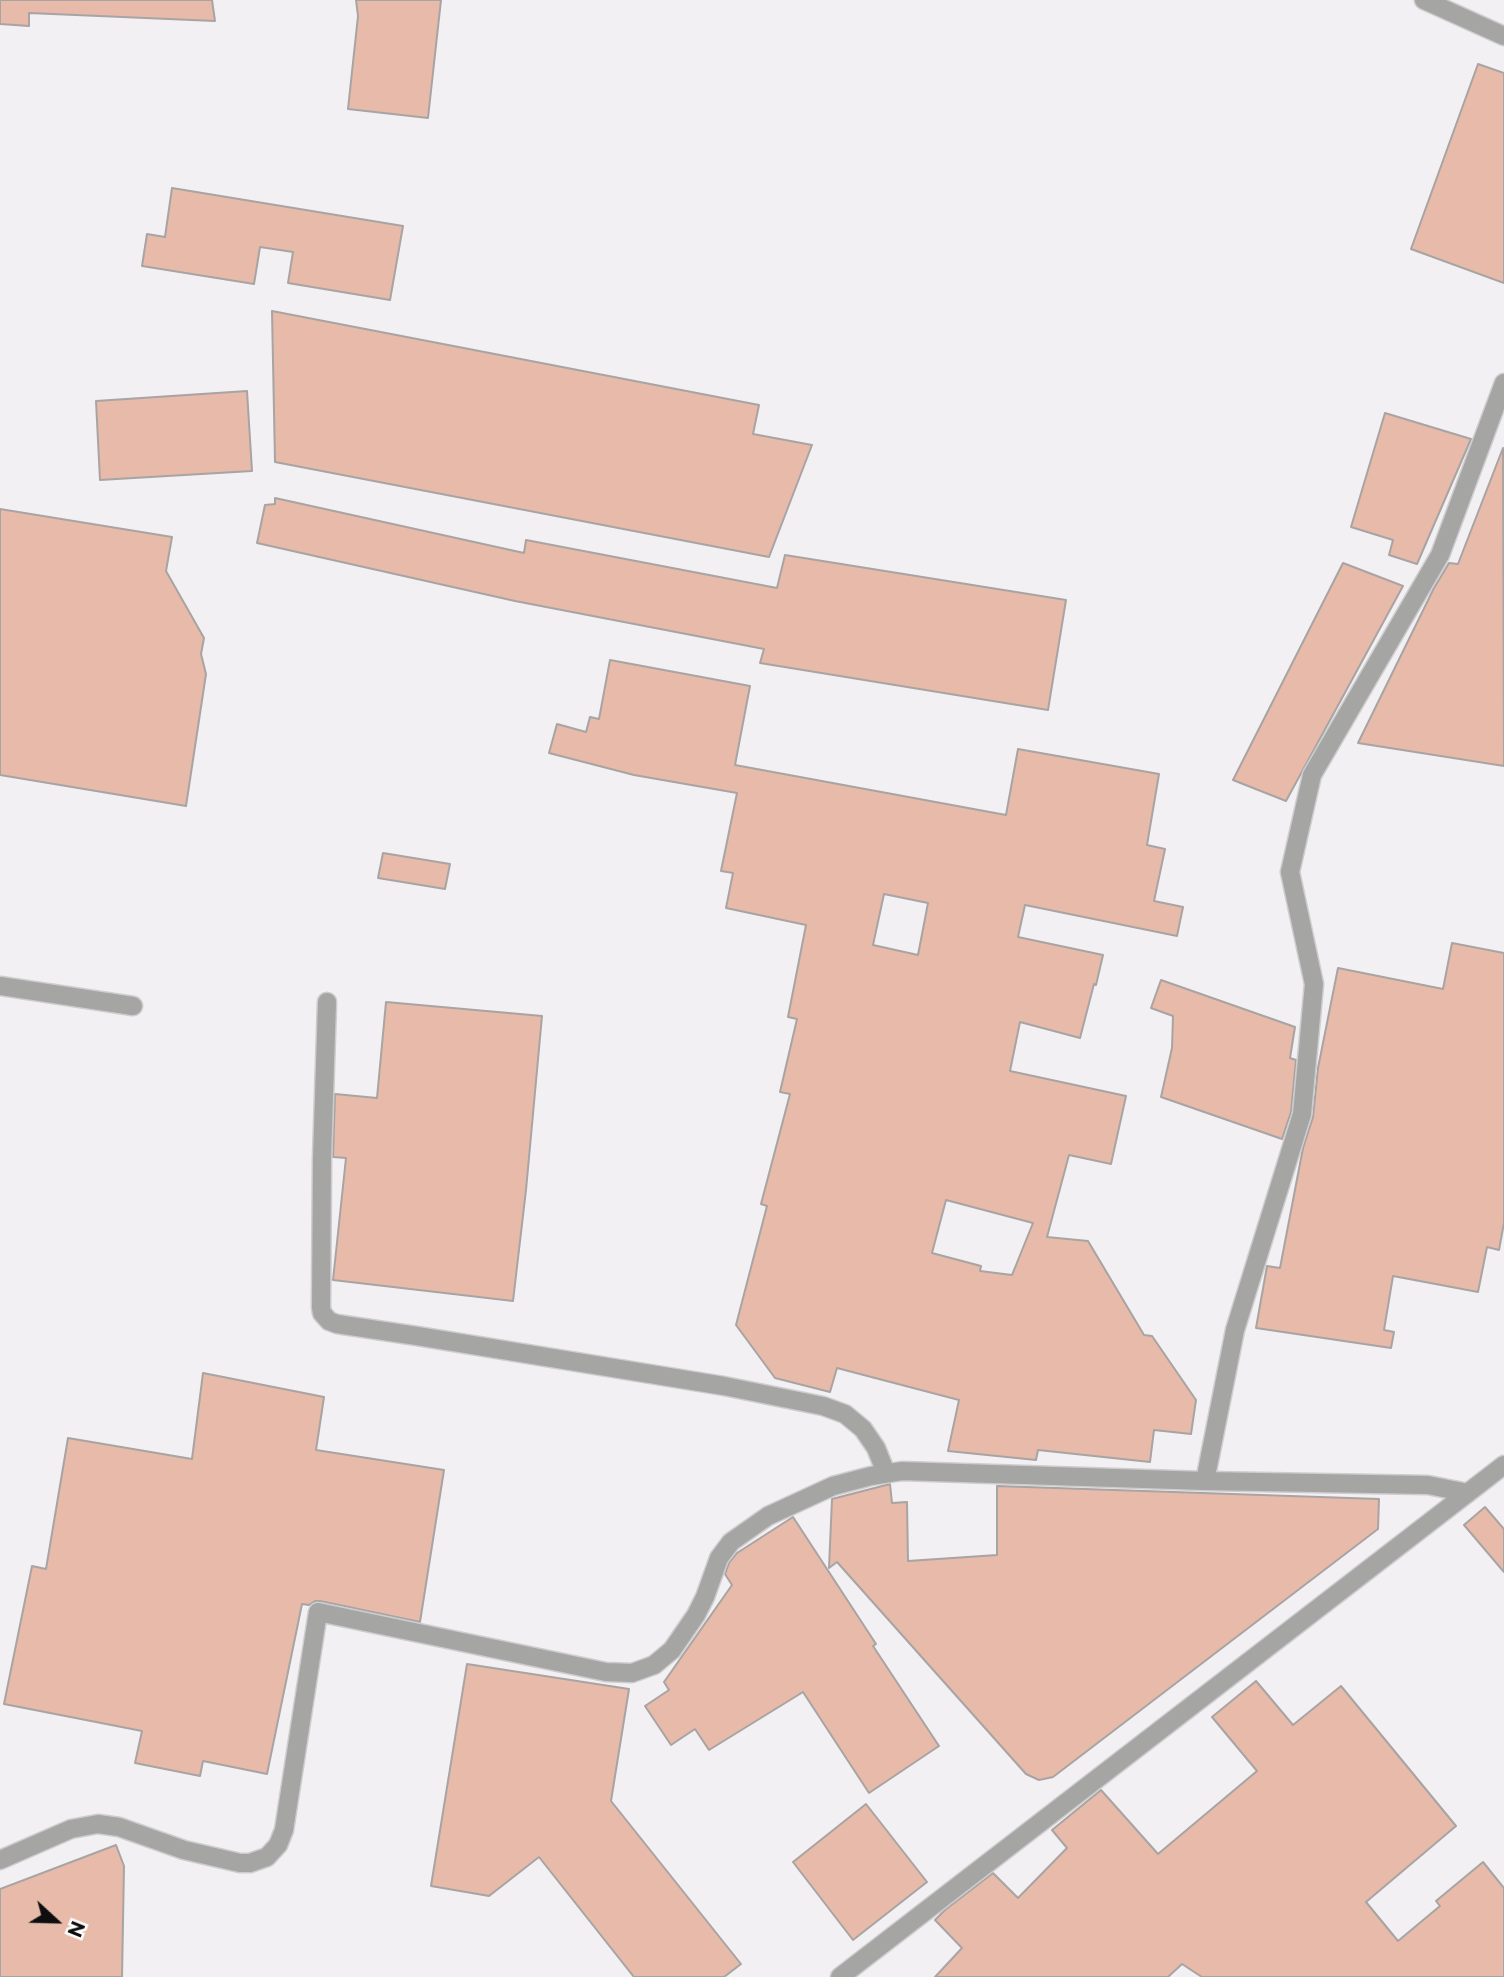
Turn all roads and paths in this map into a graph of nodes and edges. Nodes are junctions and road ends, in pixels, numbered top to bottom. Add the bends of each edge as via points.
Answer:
1 (1424, 0) edge
2 (1504, 36) edge
3 (1504, 383) edge
4 (0, 986) edge
5 (327, 1002) dead end
6 (133, 1006) dead end
7 (1504, 1465) edge
8 (886, 1473) junction
9 (1205, 1481) junction
10 (1468, 1493) junction
11 (0, 1860) edge
12 (840, 1977) edge

1 - 2 street
3 - 9 street via 1440,555 1312,775 1290,872 1314,984 1302,1114 1235,1330
4 - 6 street
5 - 8 street via 321,1307 329,1321 823,1406 845,1414 863,1429
7 - 10 street
8 - 9 street
8 - 11 street via 833,1486 738,1536 719,1558 696,1615 672,1650 654,1665 632,1673 606,1672 318,1612 284,1830 274,1851 258,1861 240,1863 97,1824 71,1829
9 - 10 street via 1428,1485
10 - 12 street

